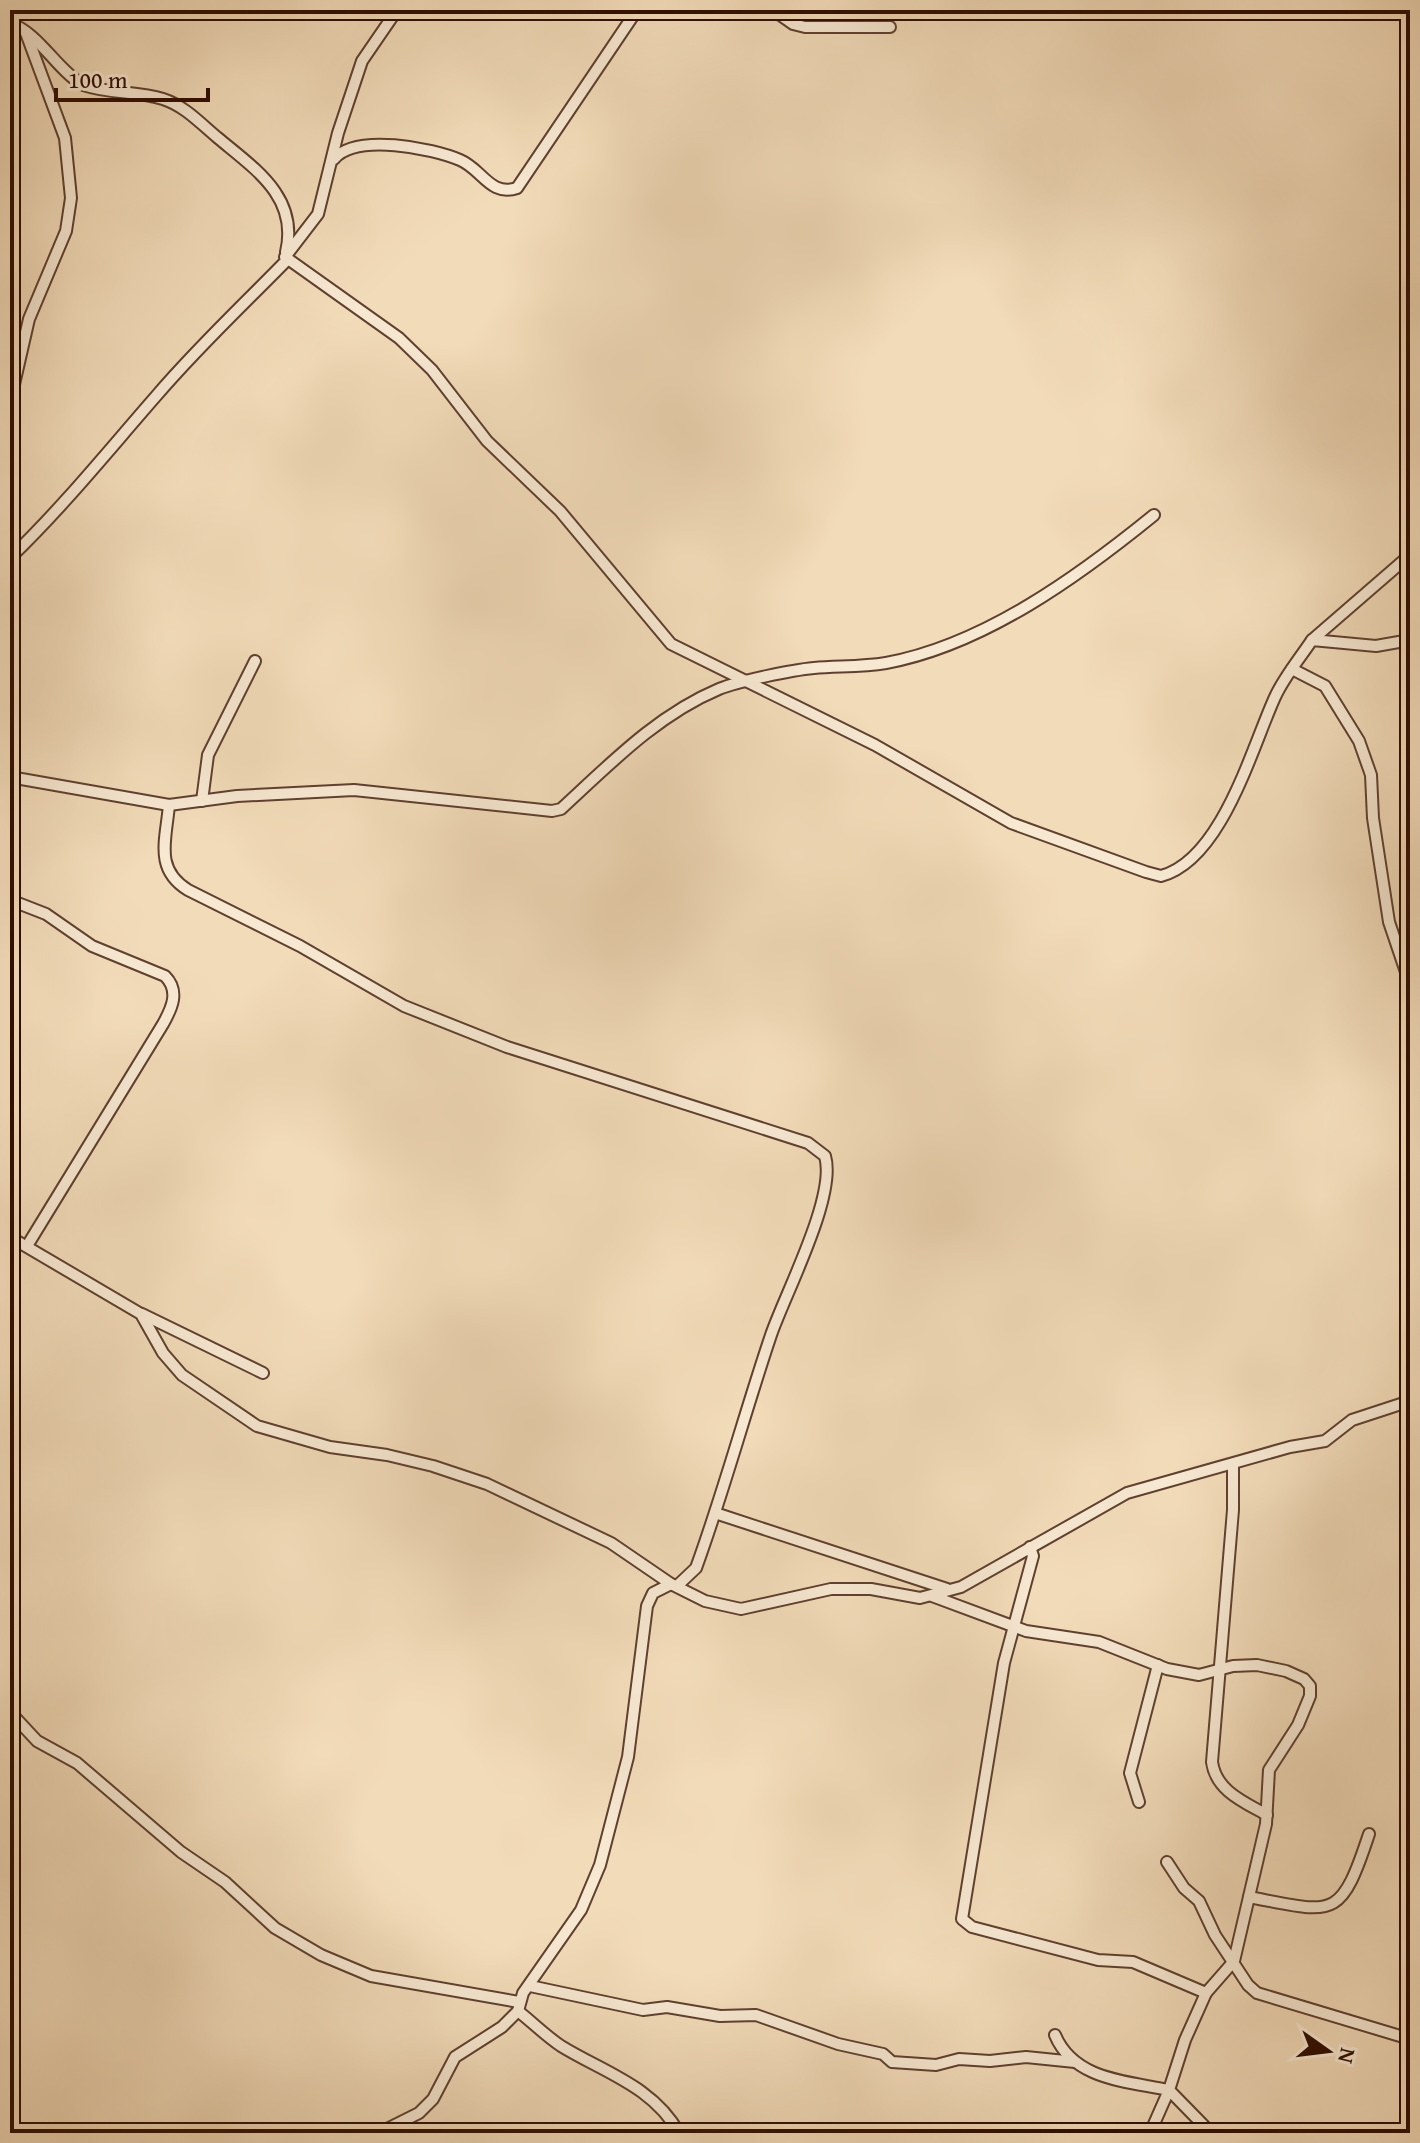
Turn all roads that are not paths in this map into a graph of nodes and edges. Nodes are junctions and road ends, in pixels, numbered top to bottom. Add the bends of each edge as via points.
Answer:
1 (397, 10) edge
2 (637, 10) edge
3 (773, 10) edge
4 (10, 23) edge
5 (890, 27) dead end
6 (25, 31) junction
7 (333, 161) junction
8 (286, 258) junction
9 (10, 402) edge
10 (1154, 515) dead end
11 (1410, 555) edge
12 (10, 558) edge
13 (1312, 640) junction
14 (1410, 640) edge
15 (255, 661) dead end
16 (1292, 669) junction
17 (748, 683) junction
18 (10, 777) edge
19 (202, 801) junction
20 (169, 805) junction
21 (10, 900) edge
22 (1410, 984) edge
23 (10, 1237) edge
24 (27, 1246) junction
25 (141, 1314) junction
26 (263, 1373) dead end
27 (1410, 1401) edge
28 (1233, 1465) junction
29 (715, 1513) junction
30 (1030, 1547) junction
31 (675, 1584) junction
32 (947, 1589) junction
33 (932, 1596) junction
34 (1015, 1626) junction
35 (1158, 1665) junction
36 (1218, 1669) junction
37 (10, 1712) edge
38 (1139, 1802) dead end
39 (1267, 1815) junction
40 (1369, 1834) dead end
41 (1167, 1862) dead end
42 (1249, 1897) junction
43 (1234, 1961) junction
44 (530, 1986) junction
45 (1206, 1993) junction
46 (518, 2006) junction
47 (1055, 2035) dead end
48 (1410, 2039) edge
49 (1075, 2062) junction
50 (1169, 2090) junction
51 (379, 2133) edge
52 (679, 2133) edge
53 (1150, 2133) edge
54 (1211, 2133) edge

1 - 7 street via 362,61
2 - 7 street via 517,188 493,188 475,167 423,150 372,143 349,148
3 - 5 street via 805,27
4 - 6 street
6 - 8 street via 83,85 174,104 241,153 265,176 286,212
6 - 9 street via 65,138 71,198 66,231 29,319
7 - 8 street via 318,214
8 - 12 street
8 - 17 street via 399,338 432,370 487,441 560,511 671,644
10 - 17 street via 1086,569 955,640 888,663 811,668
11 - 13 street
13 - 14 street via 1376,646
13 - 16 street
15 - 19 street via 208,755
16 - 17 street via 1275,695 1229,808 1185,864 1161,876 1011,823 875,745
16 - 22 street via 1325,686 1359,741 1371,775 1389,922
17 - 19 street via 699,699 649,729 561,809 552,811 354,790
18 - 20 street
19 - 20 street
20 - 29 street via 164,865 172,881 404,1006 507,1047 808,1143 825,1156 825,1179 810,1237 772,1333
21 - 24 street via 46,914 92,946 165,976 174,995 163,1024
23 - 24 street
24 - 25 street
25 - 26 street
25 - 31 street via 182,1375 257,1426 330,1447 433,1466 487,1484 611,1543
27 - 28 street via 1352,1420 1318,1444
28 - 30 street via 1127,1493
28 - 36 street
29 - 31 street via 696,1568
29 - 32 street
30 - 32 street via 961,1587
30 - 34 street via 1033,1556
31 - 33 street via 705,1601 741,1609 849,1588
31 - 44 street via 653,1593 647,1606 628,1757 600,1865 581,1910
32 - 33 street
33 - 34 street
34 - 35 street via 1085,1638
34 - 45 street via 976,1825 964,1924 1098,1960 1133,1962
35 - 36 street via 1199,1675
35 - 38 street via 1130,1773
36 - 39 street via 1214,1777
36 - 39 street via 1257,1665 1286,1671 1310,1686 1298,1725 1269,1770
37 - 46 street via 37,1741 77,1763 275,1928 321,1955 371,1976
39 - 42 street
40 - 42 street via 1353,1882 1340,1901 1309,1910
41 - 43 street via 1199,1901
42 - 43 street
43 - 45 street
43 - 48 street via 1257,1993
44 - 46 street
44 - 49 street via 643,2010 667,2007 720,2016 756,2015 883,2054 892,2062 936,2065 1026,2057
45 - 50 street
46 - 51 street via 502,2027 455,2057 433,2099 419,2113
46 - 52 street via 561,2046 629,2081
47 - 49 street via 1063,2053
49 - 50 street via 1090,2073
50 - 53 street
50 - 54 street

